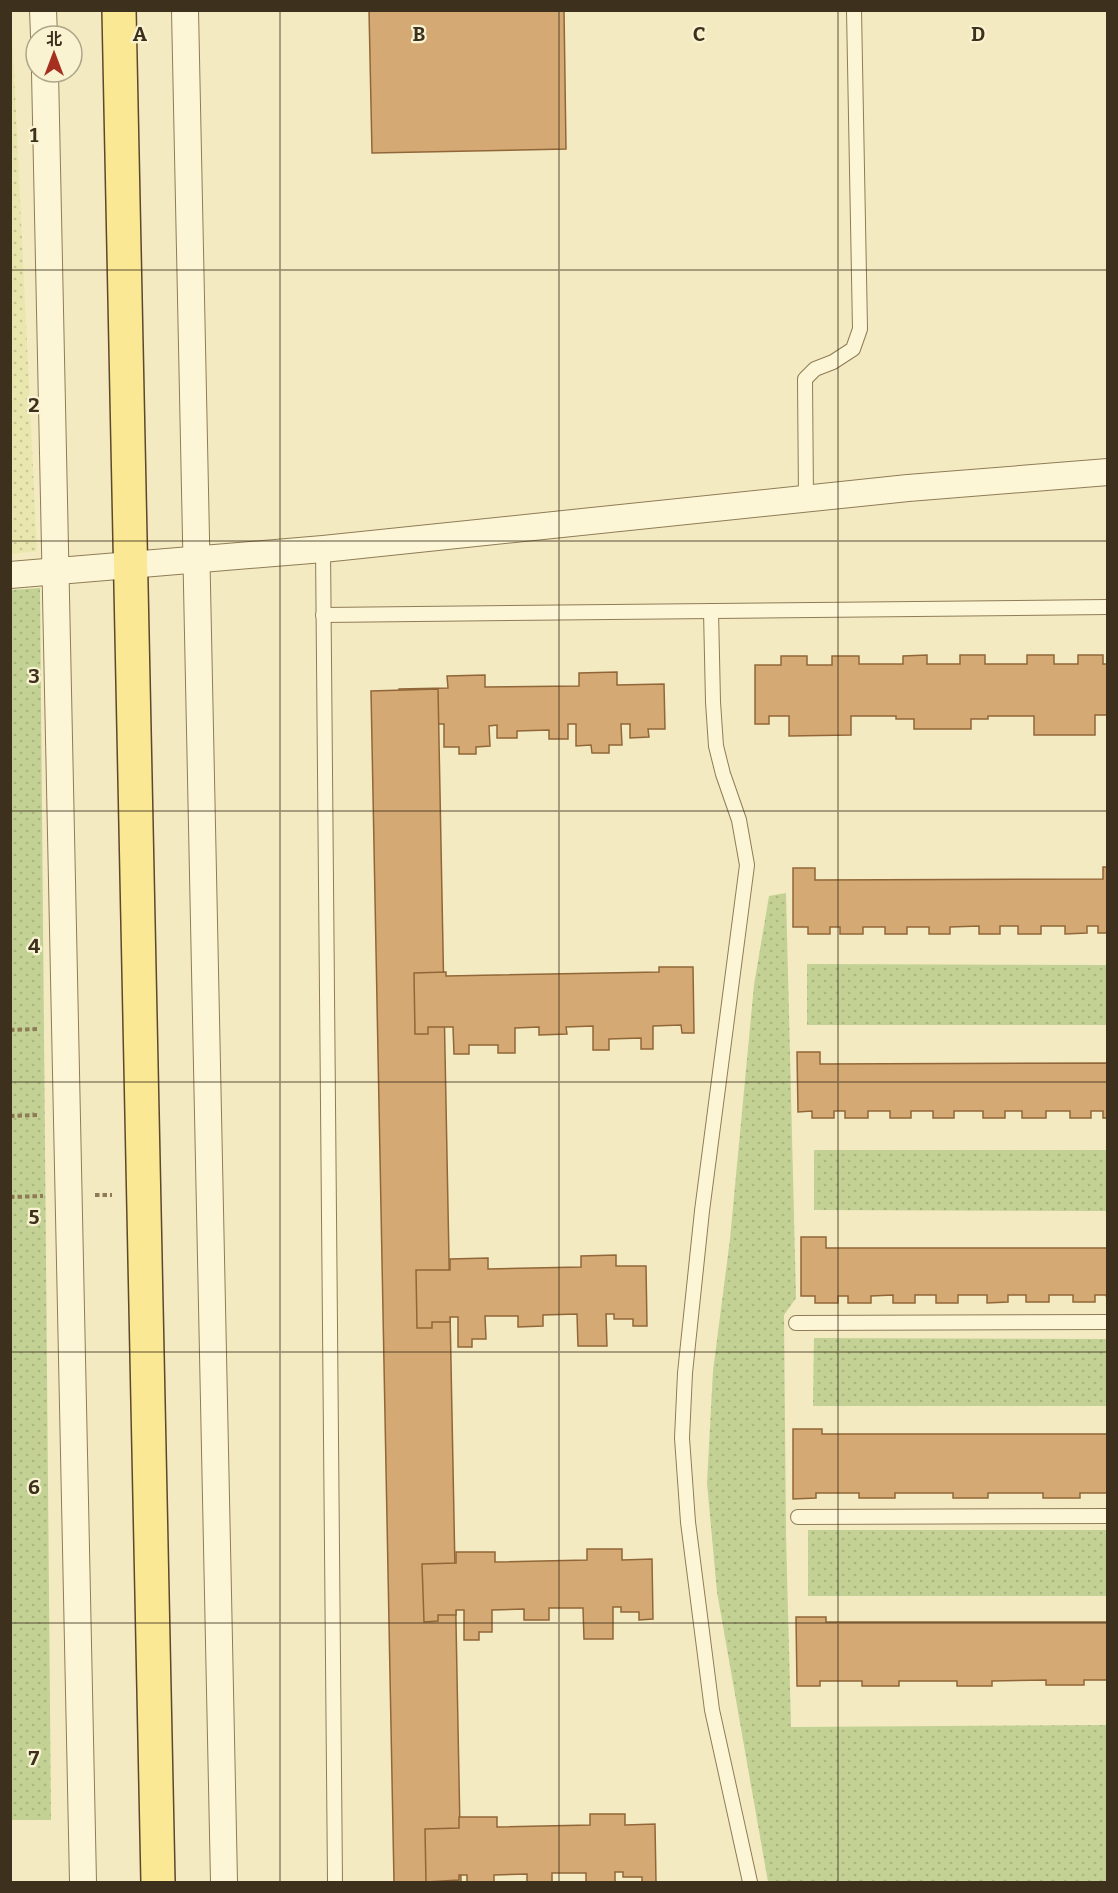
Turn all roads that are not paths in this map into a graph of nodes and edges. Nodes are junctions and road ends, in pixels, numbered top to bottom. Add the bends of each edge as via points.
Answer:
1 (104, 10) edge
2 (119, 10) edge
3 (185, 10) edge
4 (854, 10) edge
5 (45, 84) edge
6 (1107, 472) edge
7 (806, 499) junction
8 (323, 549) junction
9 (196, 559) junction
10 (123, 565) junction
11 (55, 571) junction
12 (10, 575) edge
13 (1107, 607) edge
14 (711, 611) junction
15 (323, 615) junction
16 (1107, 1322) edge
17 (796, 1323) dead end
18 (1107, 1516) edge
19 (798, 1517) dead end
20 (83, 1882) edge
21 (142, 1882) edge
22 (158, 1882) edge
23 (224, 1882) edge
24 (335, 1882) edge
25 (750, 1882) edge

1 - 10 main road
2 - 10 main road
3 - 9 street
4 - 7 lane via 860,329 853,349 815,369 805,379
5 - 11 street
6 - 7 street
7 - 8 street
8 - 9 street
8 - 15 lane
9 - 10 street
9 - 23 street
10 - 11 street
10 - 21 main road
10 - 22 main road
11 - 12 street
11 - 20 street
13 - 14 lane
14 - 15 lane
14 - 25 lane via 716,746 739,820 747,866 702,1211 682,1438 688,1522 712,1710
15 - 24 lane
16 - 17 lane
18 - 19 lane

